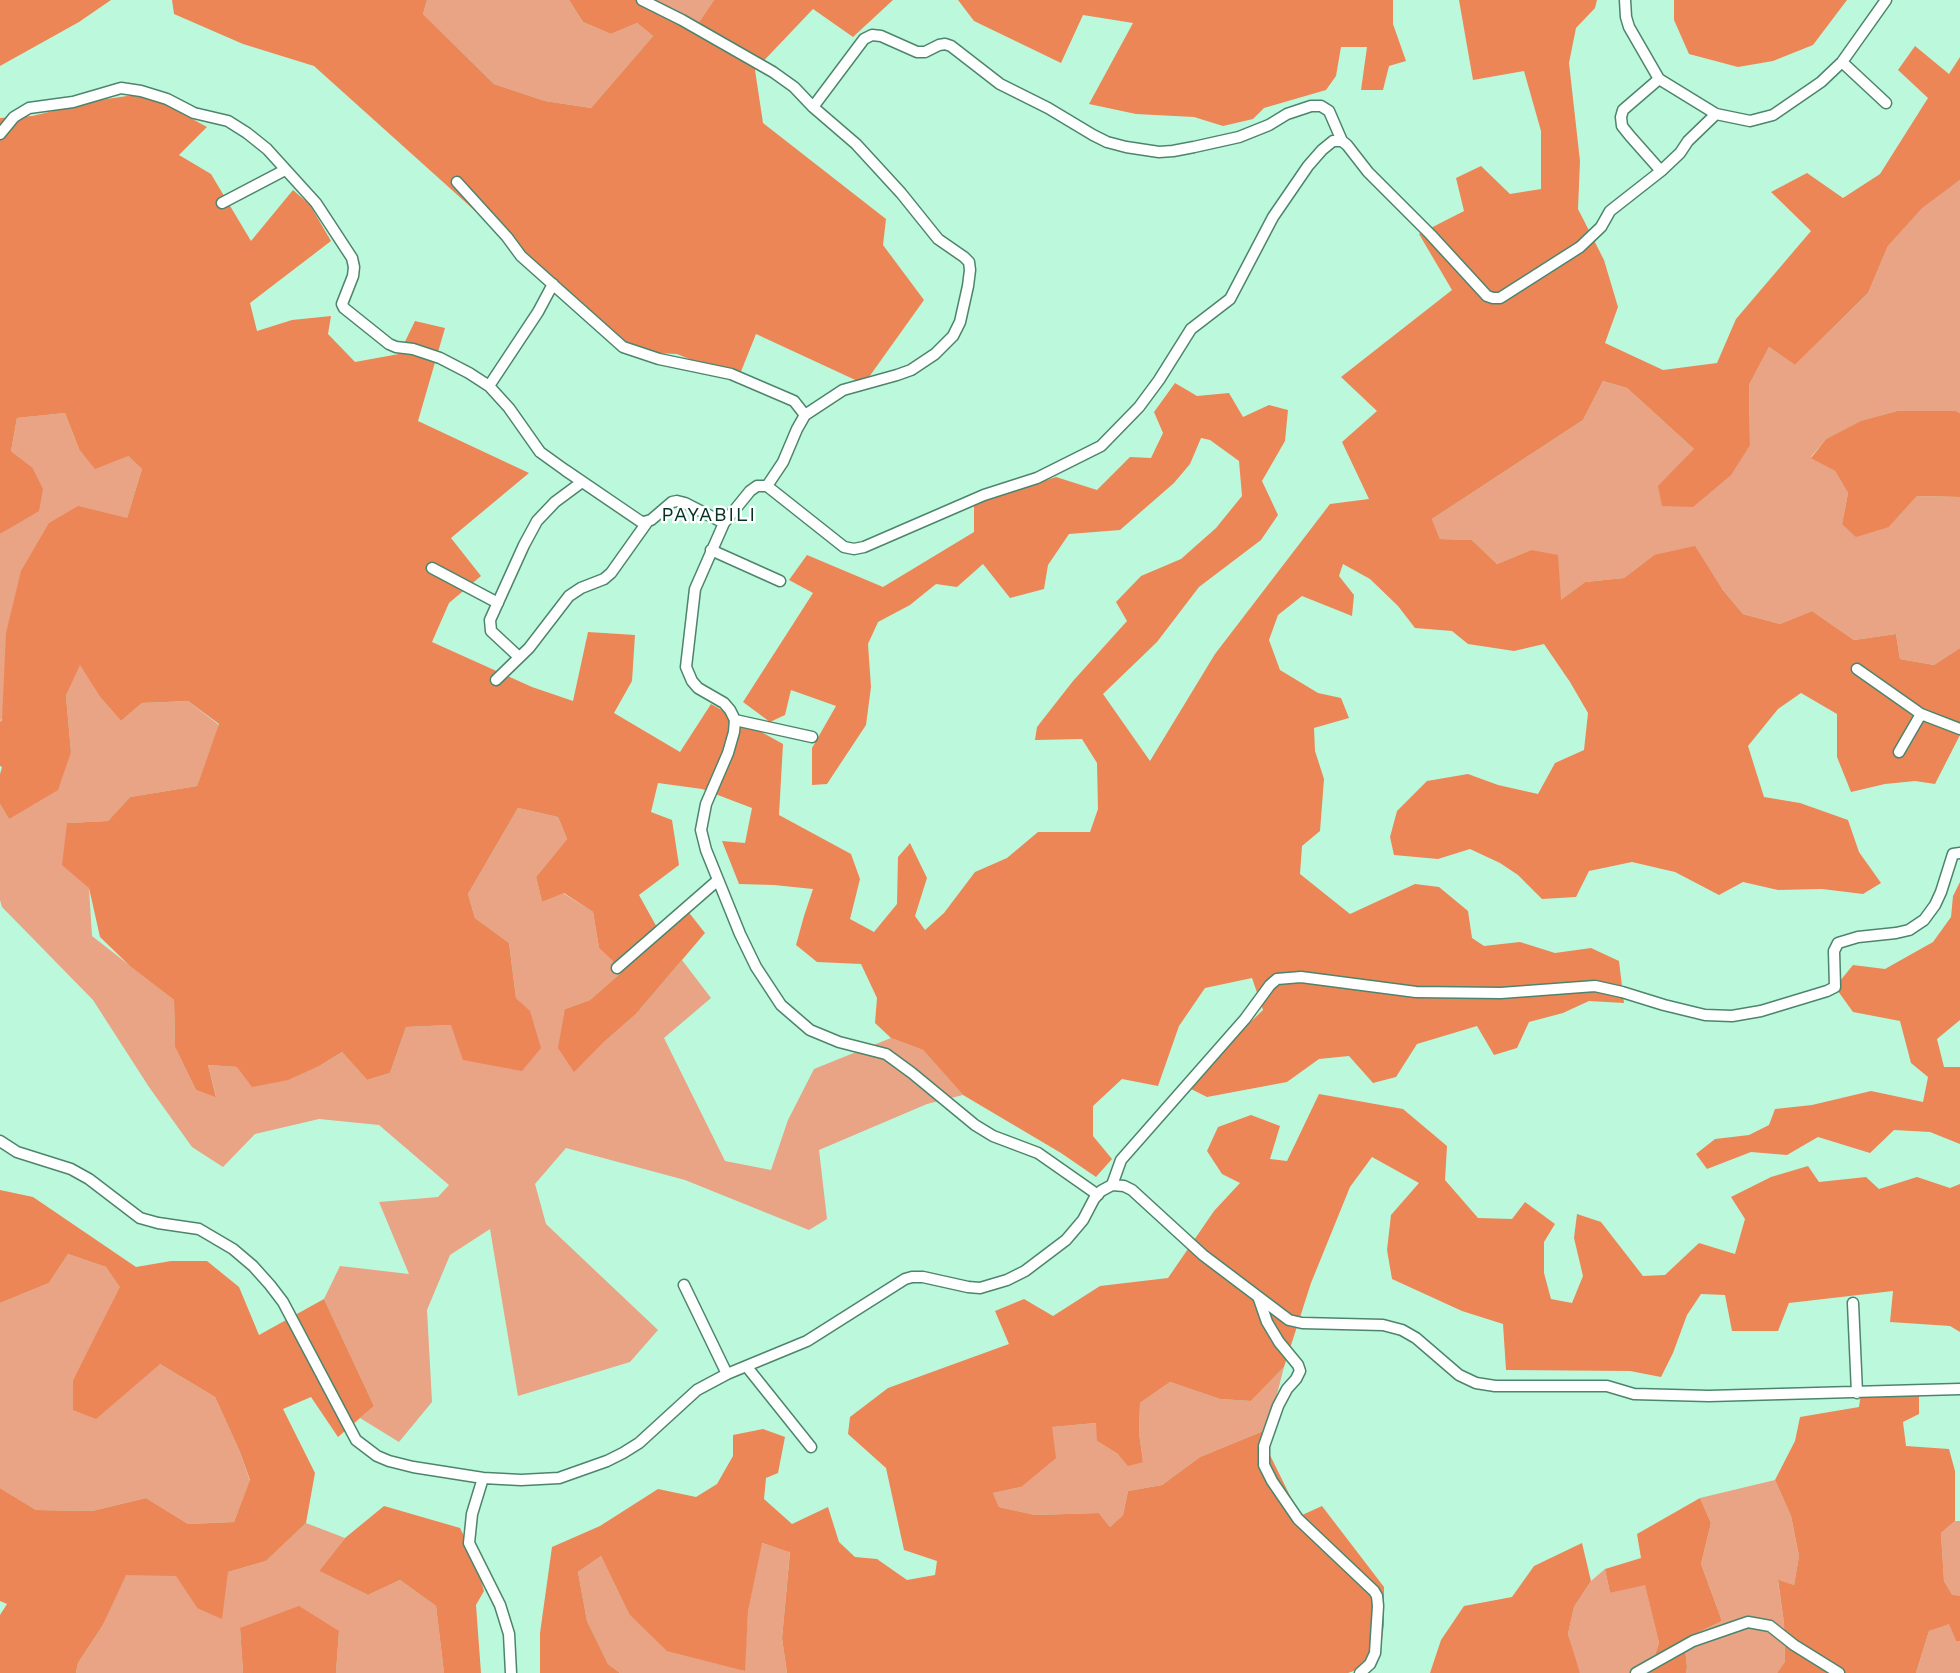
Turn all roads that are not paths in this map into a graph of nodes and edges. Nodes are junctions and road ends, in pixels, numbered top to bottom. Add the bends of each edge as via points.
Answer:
1 (642, 0) edge
2 (1625, 0) edge
3 (1886, 0) edge
4 (1842, 62) junction
5 (1659, 79) junction
6 (1886, 103) dead end
7 (813, 107) junction
8 (1716, 114) junction
9 (0, 134) edge
10 (1342, 141) junction
11 (285, 170) junction
12 (1661, 171) junction
13 (457, 182) dead end
14 (222, 203) dead end
15 (553, 284) junction
16 (489, 386) junction
17 (805, 416) junction
18 (582, 482) junction
19 (767, 486) junction
20 (648, 522) junction
21 (724, 523) junction
22 (711, 550) junction
23 (432, 568) dead end
24 (780, 581) dead end
25 (498, 603) junction
26 (519, 657) junction
27 (1857, 669) dead end
28 (496, 680) dead end
29 (1921, 714) junction
30 (735, 720) junction
31 (1960, 729) edge
32 (812, 737) dead end
33 (1899, 752) dead end
34 (1960, 853) edge
35 (718, 880) junction
36 (617, 968) dead end
37 (0, 1141) edge
38 (1112, 1185) junction
39 (1098, 1195) junction
40 (684, 1285) dead end
41 (1259, 1299) junction
42 (1853, 1303) dead end
43 (747, 1366) junction
44 (727, 1374) junction
45 (1960, 1389) edge
46 (1857, 1393) junction
47 (811, 1447) dead end
48 (483, 1478) junction
49 (511, 1673) edge
50 (1360, 1673) edge
51 (1636, 1673) edge
52 (1839, 1673) edge

1 - 7 street via 773,72
2 - 5 street via 1629,27
3 - 4 street
4 - 6 street
4 - 8 street via 1821,82 1773,115 1750,121
5 - 8 street
5 - 12 street via 1623,110 1621,117 1622,126
7 - 10 street via 864,39 872,35 917,52 939,45 951,46 1000,84 1093,135 1126,147 1173,151 1211,144 1253,132 1311,106 1329,111
7 - 17 street via 856,144 938,238 969,262 970,270 960,322 953,336 935,354 897,375 843,390
8 - 12 street
9 - 11 street via 14,117 29,108 131,88 167,99 194,113 228,121 267,149
10 - 12 street via 1469,279 1493,298 1506,295 1580,247 1601,227 1610,211
10 - 19 street via 1328,144 1308,166 1272,216 1234,292 1191,329 1139,407 1101,446 1037,477 854,549 844,547
11 - 14 street
11 - 16 street via 316,203 352,258 353,276 342,304 344,308 388,344 441,358
13 - 15 street via 521,256
15 - 16 street
15 - 17 street via 627,349 731,374 794,401
16 - 18 street via 540,452
17 - 19 street
18 - 20 street via 640,522
18 - 25 street via 537,521
19 - 21 street via 750,491
20 - 21 street via 677,501
20 - 26 street via 611,573 569,596
21 - 22 street
22 - 24 street
22 - 30 street via 694,596 686,667 698,688 724,704
23 - 25 street
25 - 26 street via 490,620 491,631
26 - 28 street
27 - 29 street
29 - 31 street
29 - 33 street
30 - 32 street
30 - 35 street via 728,753 702,820 702,839
34 - 38 street via 1953,855 1941,892 1924,921 1909,930 1838,943 1834,951 1835,987 1761,1011 1705,1015 1594,986 1501,993 1426,992 1301,977 1277,979 1121,1160
35 - 36 street
35 - 39 street via 756,967 781,1005 797,1020 824,1037 886,1054 975,1125 1038,1153
37 - 48 street via 17,1152 71,1169 140,1218 199,1229 233,1249 254,1266 283,1302 362,1445 390,1461
38 - 39 street
38 - 41 street via 1132,1190 1203,1255
39 - 43 street via 1066,1240 1007,1280 980,1288 923,1277 905,1279 807,1341
40 - 44 street
41 - 46 street via 1295,1322 1383,1325 1401,1330 1459,1374 1486,1385 1607,1386 1634,1394 1709,1396
41 - 50 street via 1267,1322 1300,1371 1278,1406 1264,1446 1264,1465 1298,1519 1377,1596 1375,1653
42 - 46 street
43 - 44 street
43 - 47 street
44 - 48 street via 697,1389 639,1443 607,1461 559,1478
45 - 46 street
48 - 49 street via 472,1514 469,1543 500,1605 509,1634
51 - 52 street via 1694,1641 1748,1622 1770,1626

